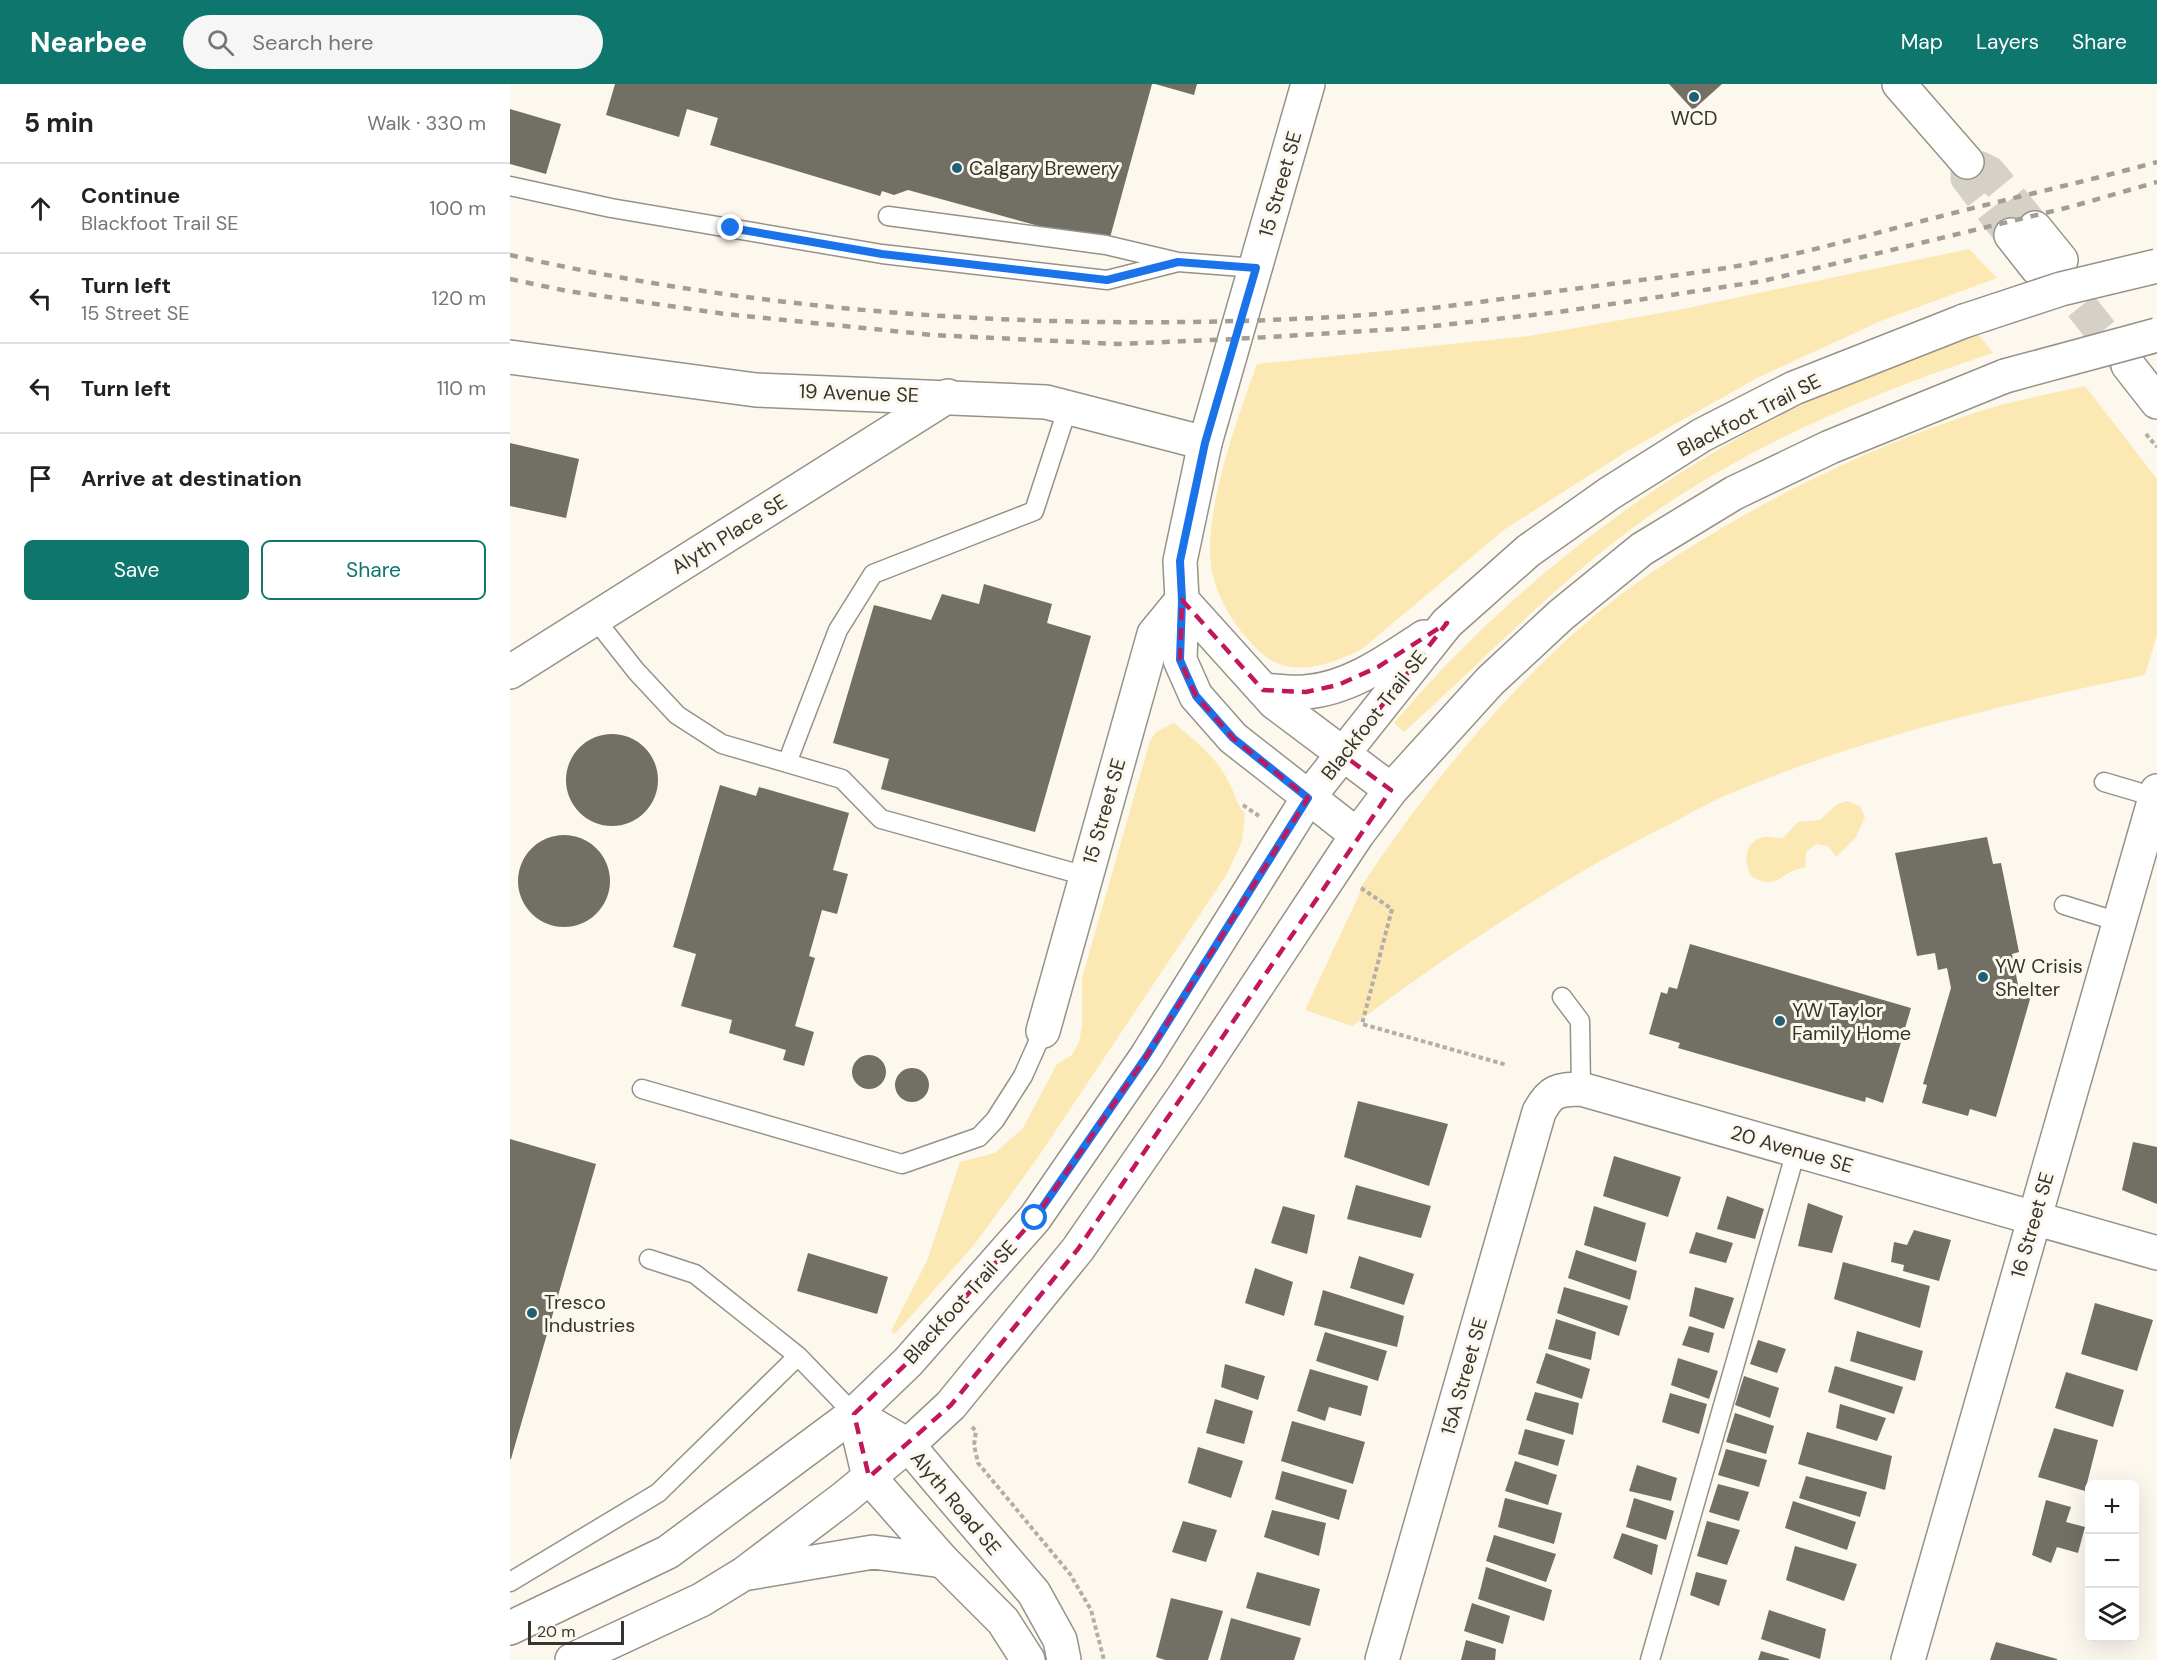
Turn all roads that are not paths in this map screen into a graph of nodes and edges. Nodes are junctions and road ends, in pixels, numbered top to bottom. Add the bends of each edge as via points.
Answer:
1 (1308, 84) edge
2 (1899, 84) edge
3 (1967, 162) dead end
4 (510, 186) edge
5 (888, 216) dead end
6 (2023, 231) tunnel mouth
7 (1178, 262) junction
8 (2049, 264) tunnel mouth
9 (2157, 266) edge
10 (1256, 268) junction
11 (2157, 335) edge
12 (510, 357) edge
13 (2128, 365) tunnel mouth
14 (948, 396) junction
15 (2157, 402) edge
16 (1068, 407) junction
17 (1205, 443) junction
18 (1182, 600) junction
19 (595, 619) junction
20 (1447, 623) junction
21 (510, 672) edge
22 (1263, 690) junction
23 (1343, 755) junction
24 (787, 763) junction
25 (2104, 782) dead end
26 (1392, 790) junction
27 (2156, 794) edge
28 (1308, 798) junction
29 (1357, 835) junction
30 (1086, 876) junction
31 (2064, 905) dead end
32 (2119, 922) junction
33 (1562, 997) dead end
34 (1043, 1031) joint
35 (642, 1089) dead end
36 (1566, 1092) junction
37 (1796, 1151) junction
38 (2034, 1217) junction
39 (2157, 1253) edge
40 (649, 1259) dead end
41 (798, 1356) junction
42 (854, 1414) junction
43 (908, 1445) junction
44 (869, 1478) junction
45 (943, 1561) junction
46 (745, 1574) junction
47 (510, 1582) edge
48 (510, 1628) edge
49 (572, 1660) edge
50 (1028, 1660) edge
51 (1064, 1660) edge
52 (1382, 1660) edge
53 (1650, 1660) edge
54 (1908, 1660) edge

1 - 10 street, 15 Street SE
2 - 3 street
4 - 7 lane via 611,208 882,254 1107,280
5 - 7 lane via 1106,245
6 - 8 street
7 - 10 lane
9 - 20 street, Blackfoot Trail SE, bridge via 2061,289 1964,321 1794,388 1702,435 1610,493 1528,551
10 - 17 street, 15 Street SE
11 - 26 street, bridge via 2005,376 1830,447 1734,493 1642,549 1561,615 1490,681
12 - 14 street, 19 Avenue SE via 756,390
13 - 15 street
14 - 16 street, 19 Avenue SE
14 - 19 street, Alyth Place SE
16 - 17 street, 19 Avenue SE
16 - 24 lane via 1035,511 873,574 838,630
17 - 18 street, 15 Street SE via 1180,561
18 - 22 street
18 - 28 street, 15 Street SE via 1180,660 1196,696 1233,738
18 - 30 street, 15 Street SE via 1154,633
19 - 21 street, Alyth Place SE
19 - 24 lane via 636,671 692,726 722,744
20 - 22 street via 1378,667 1338,685 1306,693
20 - 23 street, Blackfoot Trail SE
22 - 23 street
23 - 26 street
23 - 28 street, Blackfoot Trail SE
24 - 30 lane via 842,779 881,819
25 - 27 lane
26 - 29 street
27 - 32 street, 16 Street SE
28 - 29 street, 15 Street SE
28 - 42 street, Blackfoot Trail SE via 1146,1057 1035,1218 908,1362
29 - 43 street via 1078,1248 951,1405
30 - 34 street, 15 Street SE
31 - 32 lane
32 - 38 street, 16 Street SE
33 - 36 lane via 1580,1021
34 - 35 lane via 1023,1076 995,1120 979,1137 902,1164
36 - 37 street, 20 Avenue SE
36 - 52 street, 15A Street SE via 1539,1112
37 - 38 street, 20 Avenue SE
37 - 53 lane
38 - 39 street, 20 Avenue SE
38 - 54 street, 16 Street SE
40 - 41 lane via 695,1274
41 - 42 lane
41 - 47 lane via 658,1493
42 - 43 street, Alyth Road SE
42 - 44 street
42 - 48 street, Blackfoot Trail SE via 668,1552
43 - 44 street
43 - 51 street, Alyth Road SE via 1034,1593 1060,1640
44 - 45 street
44 - 46 street
45 - 46 street via 873,1552
45 - 50 street via 1003,1621
46 - 49 street via 701,1600

